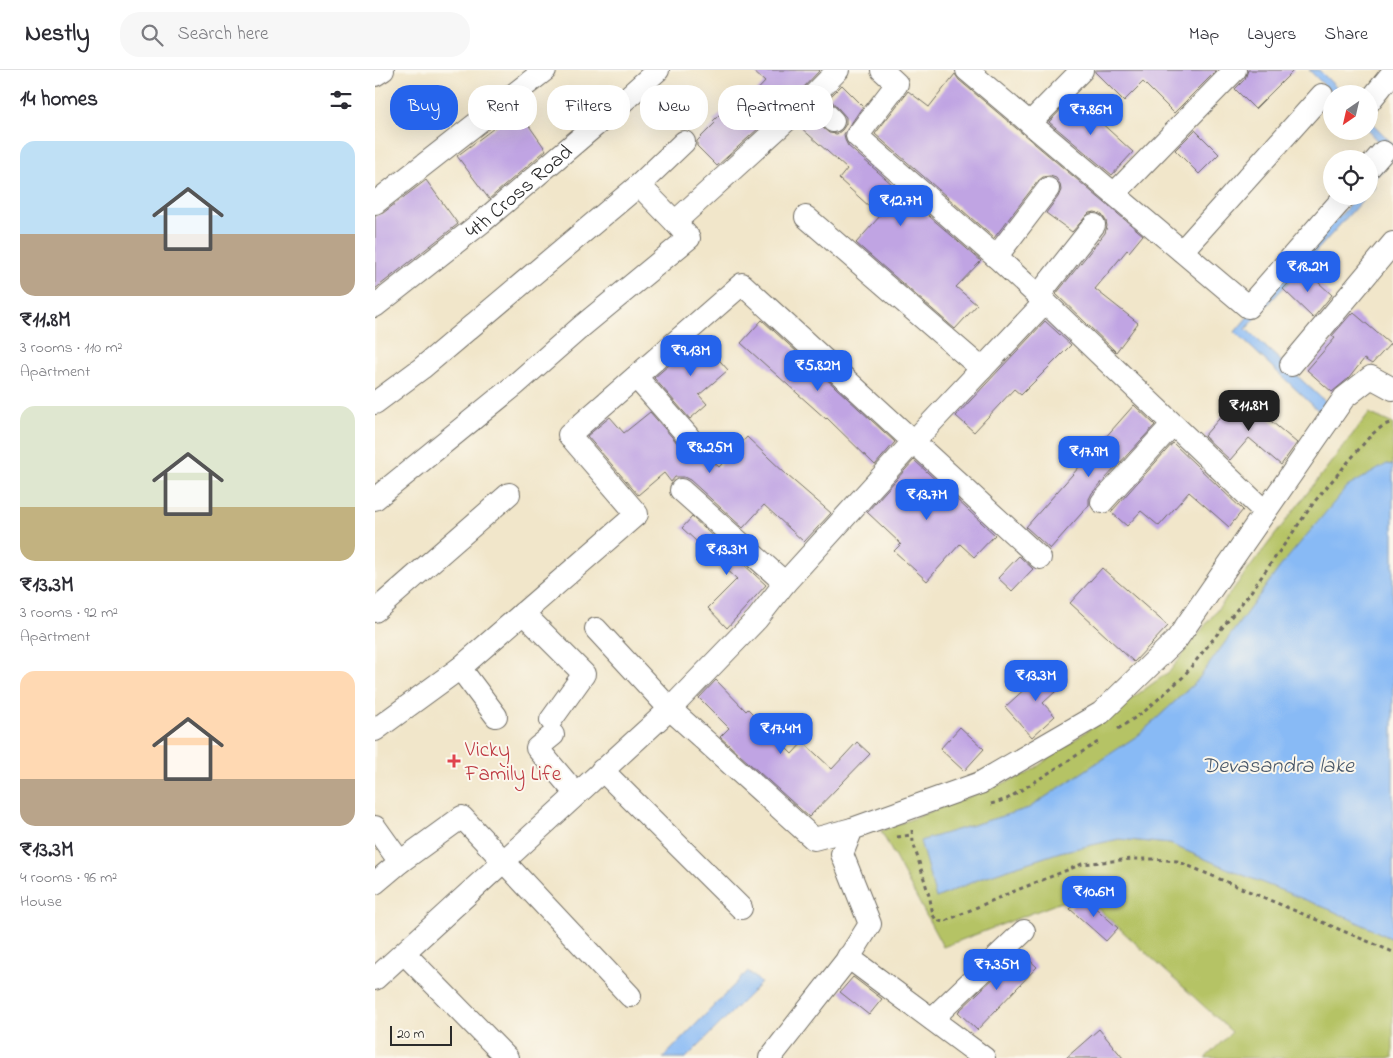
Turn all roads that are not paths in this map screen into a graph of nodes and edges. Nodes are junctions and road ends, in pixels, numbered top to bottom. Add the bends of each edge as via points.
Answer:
1 (383, 70) edge
2 (545, 70) edge
3 (658, 70) edge
4 (838, 70) edge
5 (967, 70) edge
6 (1082, 70) edge
7 (1235, 70) edge
8 (1393, 72) edge
9 (375, 75) edge
10 (895, 75) edge
11 (824, 85) edge
12 (1378, 91) edge
13 (1322, 96) dead end
14 (1029, 123) junction
15 (776, 130) edge
16 (684, 142) dead end
17 (1383, 152) dead end
18 (1378, 158) edge
19 (639, 185) junction
20 (1048, 189) dead end
21 (1114, 194) junction
22 (375, 203) edge
23 (1337, 205) edge
24 (806, 218) dead end
25 (675, 222) junction
26 (1094, 225) dead end
27 (1393, 243) edge
28 (1182, 251) junction
29 (996, 257) junction
30 (1041, 299) junction
31 (375, 306) edge
32 (1291, 365) dead end
33 (982, 369) junction
34 (636, 377) junction
35 (1393, 389) edge
36 (375, 403) edge
37 (1172, 425) junction
38 (688, 436) dead end
39 (914, 441) junction
40 (681, 490) dead end
41 (509, 494) dead end
42 (375, 499) edge
43 (1102, 502) dead end
44 (1265, 512) junction
45 (1040, 558) dead end
46 (785, 583) junction
47 (375, 611) edge
48 (523, 613) junction
49 (596, 629) dead end
50 (460, 668) junction
51 (670, 709) junction
52 (496, 716) dead end
53 (375, 730) edge
54 (602, 770) junction
55 (576, 794) junction
56 (375, 827) edge
57 (852, 829) junction
58 (504, 860) junction
59 (400, 862) junction
60 (375, 883) edge
61 (741, 908) dead end
62 (1024, 931) dead end
63 (404, 953) junction
64 (849, 958) junction
65 (375, 979) edge
66 (630, 996) dead end
67 (932, 1019) junction
68 (507, 1058) edge
69 (770, 1058) edge
70 (984, 1058) edge

1 - 9 street
2 - 22 street
3 - 31 street, 4th Cross Road via 483,222
4 - 11 street
5 - 14 street
6 - 14 street
7 - 21 street
8 - 12 street
10 - 29 street via 857,136
13 - 28 street
14 - 21 street
15 - 25 street
16 - 19 street
17 - 18 street
19 - 25 street
19 - 36 street via 422,368
20 - 29 street
21 - 28 street
23 - 28 street via 1248,307
24 - 33 street
25 - 42 street via 689,238
26 - 30 street
27 - 32 street
29 - 30 street
30 - 33 street
30 - 37 street
33 - 39 street
34 - 38 street
34 - 39 street via 742,284
34 - 48 street via 569,435 637,514
35 - 44 street via 1371,377 1344,398
37 - 43 street
37 - 44 street
39 - 45 street
39 - 46 street
40 - 46 street
41 - 47 street
44 - 57 street via 1177,639 1101,713 980,783
46 - 51 street via 757,619
48 - 50 street
48 - 55 street via 584,674 537,748
49 - 51 street
50 - 52 street
50 - 53 street
51 - 54 street
51 - 57 street via 814,839
54 - 55 street
54 - 61 street
55 - 58 street
56 - 59 street
57 - 64 street via 842,854 870,924
58 - 59 street via 462,817
58 - 63 street
58 - 66 street
59 - 60 street
62 - 67 street
63 - 65 street
63 - 68 street
64 - 67 street
64 - 69 street
67 - 70 street

